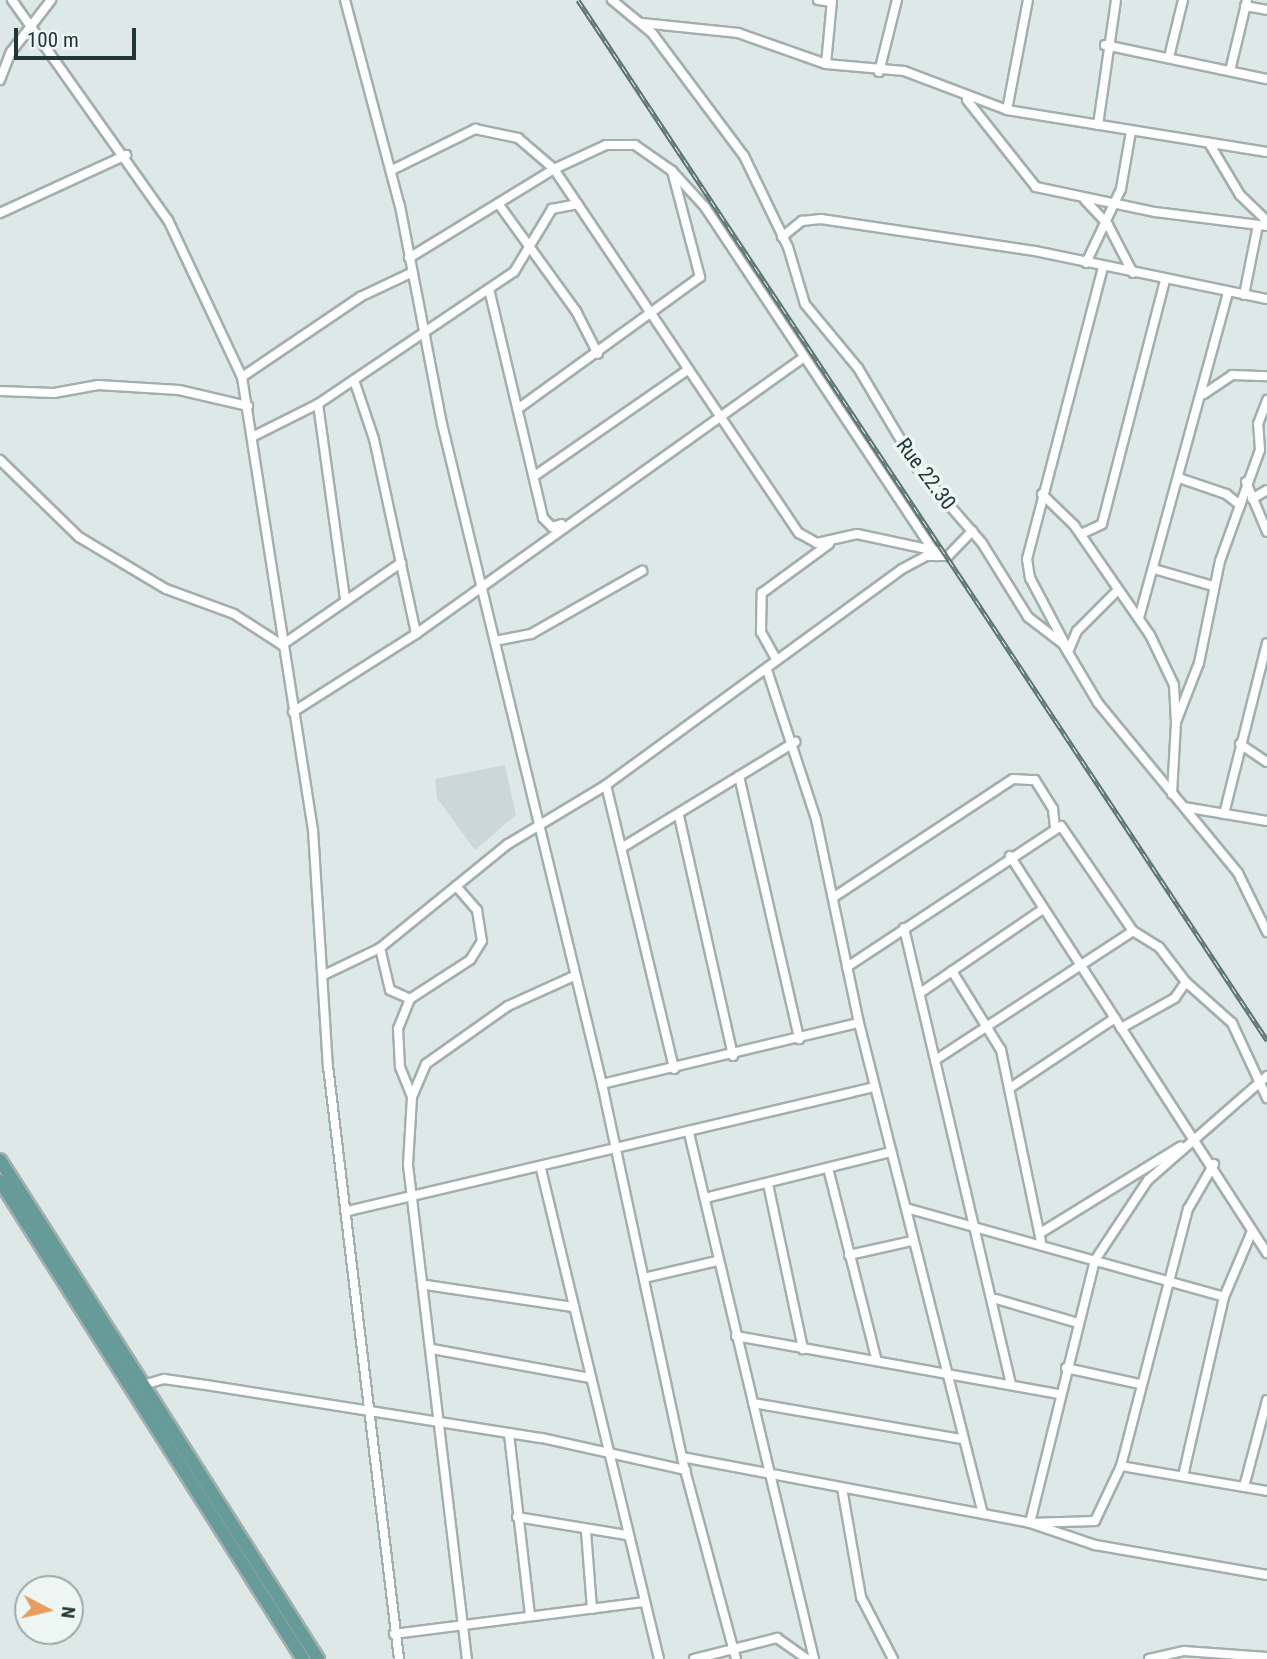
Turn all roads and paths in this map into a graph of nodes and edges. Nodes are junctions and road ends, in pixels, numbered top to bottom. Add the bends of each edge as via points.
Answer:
1 (12, 0) edge
2 (51, 0) edge
3 (345, 0) edge
4 (612, 0) edge
5 (818, 0) edge
6 (897, 0) edge
7 (1028, 0) edge
8 (1116, 0) edge
9 (1183, 0) edge
10 (832, 1) edge
11 (1246, 3) edge
12 (1267, 10) edge
13 (642, 23) junction
14 (34, 26) junction
15 (1105, 45) junction
16 (1169, 57) junction
17 (826, 64) junction
18 (1230, 71) junction
19 (878, 72) junction
20 (1267, 79) edge
21 (0, 80) edge
22 (967, 100) junction
23 (1007, 110) junction
24 (1098, 125) junction
25 (1131, 131) junction
26 (1209, 143) junction
27 (1267, 152) edge
28 (125, 155) junction
29 (554, 169) junction
30 (392, 170) junction
31 (672, 171) junction
32 (1085, 199) junction
33 (578, 204) junction
34 (1116, 205) junction
35 (500, 206) junction
36 (0, 214) edge
37 (1264, 224) edge
38 (1108, 225) junction
39 (782, 237) junction
40 (530, 243) junction
41 (409, 258) junction
42 (1086, 263) junction
43 (1104, 267) junction
44 (411, 273) junction
45 (1133, 273) junction
46 (1165, 280) junction
47 (489, 289) junction
48 (1228, 292) junction
49 (1244, 295) junction
50 (1267, 299) edge
51 (651, 315) junction
52 (425, 328) junction
53 (598, 354) junction
54 (803, 358) junction
55 (686, 371) junction
56 (1267, 376) edge
57 (242, 377) junction
58 (354, 380) junction
59 (0, 391) edge
60 (1200, 398) junction
61 (1267, 400) edge
62 (318, 404) junction
63 (248, 406) junction
64 (519, 408) junction
65 (720, 421) junction
66 (254, 436) junction
67 (0, 460) edge
68 (536, 475) junction
69 (1179, 478) junction
70 (1246, 482) junction
71 (1267, 490) edge
72 (1042, 494) junction
73 (1252, 499) junction
74 (1240, 506) junction
75 (565, 524) junction
76 (972, 531) junction
77 (1267, 532) edge
78 (1081, 534) junction
79 (832, 542) junction
80 (937, 553) junction
81 (401, 563) junction
82 (1154, 569) junction
83 (642, 571) dead end
84 (1213, 586) junction
85 (481, 588) junction
86 (1117, 591) junction
87 (345, 599) junction
88 (1139, 618) junction
89 (1077, 631) junction
90 (1061, 632) junction
91 (416, 634) junction
92 (495, 641) junction
93 (1267, 643) edge
94 (282, 645) junction
95 (1068, 652) junction
96 (776, 659) junction
97 (767, 670) junction
98 (293, 712) junction
99 (1176, 722) junction
100 (795, 742) junction
101 (1240, 744) junction
102 (1267, 762) edge
103 (739, 776) junction
104 (606, 785) junction
105 (1172, 794) junction
106 (1183, 807) junction
107 (1224, 814) junction
108 (678, 816) junction
109 (1267, 821) edge
110 (541, 823) junction
111 (1055, 827) junction
112 (623, 847) junction
113 (1010, 856) junction
114 (456, 886) junction
115 (834, 897) junction
116 (1043, 909) junction
117 (1265, 919) edge
118 (904, 928) junction
119 (1133, 931) junction
120 (1267, 932) edge
121 (380, 948) junction
122 (1079, 965) junction
123 (847, 967) junction
124 (952, 971) junction
125 (326, 974) junction
126 (572, 977) junction
127 (1186, 982) junction
128 (920, 993) junction
129 (410, 999) junction
130 (1115, 1018) junction
131 (859, 1023) junction
132 (987, 1028) junction
133 (1121, 1028) junction
134 (799, 1039) junction
135 (733, 1056) junction
136 (937, 1059) junction
137 (674, 1069) junction
138 (1267, 1076) edge
139 (1255, 1082) junction
140 (602, 1084) junction
141 (874, 1087) junction
142 (1010, 1088) junction
143 (412, 1097) junction
144 (1267, 1098) edge
145 (689, 1133) junction
146 (1196, 1137) junction
147 (615, 1152) junction
148 (891, 1152) junction
149 (0, 1160) edge
150 (1214, 1164) junction
151 (828, 1168) junction
152 (541, 1169) junction
153 (0, 1181) edge
154 (768, 1184) junction
155 (412, 1194) junction
156 (705, 1199) junction
157 (906, 1208) junction
158 (348, 1211) junction
159 (978, 1228) junction
160 (1252, 1231) junction
161 (1042, 1237) junction
162 (912, 1241) junction
163 (1267, 1253) edge
164 (849, 1255) junction
165 (1095, 1260) junction
166 (717, 1261) junction
167 (644, 1278) junction
168 (1166, 1282) junction
169 (426, 1285) junction
170 (1224, 1297) junction
171 (996, 1299) junction
172 (574, 1307) junction
173 (1077, 1323) junction
174 (736, 1336) junction
175 (432, 1349) junction
176 (803, 1349) junction
177 (877, 1361) junction
178 (1066, 1368) junction
179 (945, 1371) junction
180 (590, 1378) junction
181 (1011, 1383) junction
182 (1140, 1384) junction
183 (143, 1385) junction
184 (1058, 1394) junction
185 (1267, 1400) edge
186 (753, 1403) junction
187 (369, 1413) junction
188 (440, 1424) junction
189 (509, 1434) junction
190 (962, 1439) junction
191 (612, 1455) junction
192 (682, 1457) junction
193 (1121, 1466) junction
194 (685, 1470) junction
195 (1183, 1476) junction
196 (768, 1477) junction
197 (1244, 1487) junction
198 (842, 1488) junction
199 (1267, 1492) edge
200 (983, 1514) junction
201 (517, 1517) junction
202 (1030, 1522) junction
203 (586, 1531) junction
204 (628, 1535) junction
205 (1267, 1575) edge
206 (643, 1602) junction
207 (592, 1609) junction
208 (530, 1615) junction
209 (463, 1628) junction
210 (395, 1639) junction
211 (735, 1655) edge
212 (1267, 1657) edge
213 (712, 1658) edge
214 (303, 1659) edge
215 (318, 1659) edge
216 (396, 1659) edge
217 (467, 1659) edge
218 (659, 1659) edge
219 (694, 1659) edge
220 (807, 1659) edge
221 (814, 1659) edge
222 (893, 1659) edge
223 (1149, 1659) edge

1 - 14 street
2 - 14 street
3 - 30 street
4 - 13 street, Rue 22.30
5 - 10 street
6 - 19 street
7 - 23 street
8 - 15 street
9 - 16 street
10 - 17 street
11 - 12 street
11 - 18 street
13 - 17 street via 738,33
13 - 39 street, Rue 22.30 via 744,156
14 - 21 street via 11,52
14 - 28 street
15 - 16 street
15 - 24 street
16 - 18 street
17 - 19 street
18 - 20 street
19 - 22 street via 914,73
22 - 23 street
22 - 32 street via 1024,178
23 - 24 street
24 - 25 street
25 - 26 street
25 - 34 street
26 - 27 street
26 - 37 street via 1240,195
28 - 36 street
28 - 57 street via 192,262
29 - 30 street via 518,138 487,127
29 - 31 street via 617,142 635,145
29 - 33 street
29 - 35 street
30 - 41 street
31 - 51 street via 702,274
31 - 54 street via 705,207
32 - 34 street
32 - 38 street
33 - 40 street via 557,205
33 - 51 street
34 - 37 street
34 - 38 street
35 - 40 street
35 - 41 street
37 - 49 street
38 - 42 street
38 - 45 street
39 - 42 street via 802,221 821,219
39 - 76 street, Rue 22.30 via 805,304 859,368 929,485
40 - 47 street via 521,266
40 - 53 street
41 - 44 street
42 - 43 street
43 - 45 street
43 - 72 street
44 - 52 street
44 - 57 street via 360,297
45 - 46 street
46 - 48 street
46 - 78 street via 1102,524
47 - 52 street
47 - 64 street
48 - 49 street
48 - 60 street
49 - 50 street
51 - 53 street
51 - 55 street
52 - 58 street
52 - 85 street
53 - 64 street
54 - 65 street
54 - 80 street
55 - 65 street
55 - 68 street
56 - 60 street via 1232,375
57 - 63 street
58 - 62 street
58 - 81 street
59 - 63 street via 54,393 98,384 179,390
60 - 69 street
61 - 70 street via 1258,424 1260,450
62 - 66 street
62 - 87 street
63 - 66 street
64 - 68 street
65 - 75 street
65 - 79 street via 799,533
66 - 94 street
67 - 94 street via 79,537 166,589 234,614
68 - 75 street via 543,518 552,527
69 - 74 street via 1226,494
69 - 82 street
70 - 73 street
70 - 74 street
71 - 73 street
72 - 78 street
72 - 90 street via 1028,571
73 - 77 street
74 - 84 street
75 - 85 street
76 - 80 street via 947,556
76 - 95 street, Rue 22.30 via 1028,617
78 - 86 street
79 - 80 street via 857,534
79 - 96 street via 762,593 761,632
80 - 96 street via 902,569 861,604
81 - 87 street
81 - 91 street
82 - 84 street
82 - 88 street
83 - 92 street via 531,634
84 - 99 street via 1199,663
85 - 91 street
85 - 92 street
86 - 88 street
86 - 89 street
87 - 94 street
88 - 99 street via 1174,685
89 - 90 street
89 - 95 street
90 - 95 street
91 - 98 street
92 - 110 street
93 - 101 street
94 - 98 street
95 - 105 street, Rue 22.30 via 1098,703
96 - 97 street
97 - 100 street
97 - 104 street
98 - 125 street via 313,830 317,932
99 - 105 street
100 - 103 street
100 - 115 street
101 - 102 street
101 - 107 street
103 - 108 street
103 - 134 street
104 - 110 street
104 - 112 street
105 - 106 street, Rue 22.30
106 - 107 street
106 - 117 street, Rue 22.30 via 1238,873
107 - 109 street
108 - 112 street
108 - 135 street
110 - 114 street
110 - 126 street
111 - 113 street
111 - 115 street via 1054,809 1035,780 1013,779
111 - 119 street via 1065,828
112 - 137 street
113 - 116 street
113 - 118 street
114 - 121 street
114 - 129 street via 482,922 482,942 470,960
115 - 123 street
116 - 122 street
116 - 124 street
117 - 120 street, Rue 22.30
118 - 123 street
118 - 128 street
119 - 122 street
119 - 127 street via 1159,947
121 - 125 street
121 - 129 street via 390,990
122 - 130 street
122 - 132 street
123 - 131 street
124 - 128 street
124 - 132 street
125 - 158 street via 328,1066
126 - 140 street
126 - 143 street via 508,1006 426,1064
127 - 133 street via 1175,998
127 - 139 street via 1232,1023
128 - 136 street
129 - 143 street via 398,1029 400,1067
130 - 133 street
130 - 142 street
131 - 134 street
131 - 141 street
132 - 136 street
132 - 142 street via 1001,1050
133 - 146 street
134 - 135 street
135 - 137 street
136 - 159 street
137 - 140 street
138 - 139 street
139 - 144 street
139 - 146 street
140 - 147 street
141 - 145 street
141 - 148 street
142 - 161 street
143 - 155 street
145 - 147 street
145 - 156 street
146 - 150 street
146 - 161 street
146 - 165 street via 1148,1180
147 - 152 street
147 - 167 street
148 - 151 street
148 - 157 street
149 - 183 main road
150 - 160 street
150 - 168 street via 1188,1209
151 - 154 street
151 - 164 street
152 - 155 street
152 - 172 street
153 - 214 main road
154 - 156 street
154 - 176 street
155 - 158 street
155 - 169 street
156 - 166 street
157 - 159 street
157 - 162 street
158 - 187 street
159 - 161 street
159 - 171 street
160 - 163 street
160 - 170 street
161 - 165 street
162 - 164 street
162 - 179 street
164 - 177 street
165 - 168 street
165 - 173 street
166 - 167 street
166 - 174 street
167 - 192 street
168 - 170 street
168 - 182 street
169 - 172 street
169 - 175 street
170 - 195 street
171 - 173 street
171 - 181 street
172 - 180 street
173 - 178 street
174 - 176 street
174 - 186 street
175 - 180 street
175 - 188 street
176 - 177 street
177 - 179 street
178 - 182 street
178 - 184 street
179 - 181 street
179 - 190 street
180 - 191 street
181 - 184 street
182 - 193 street
183 - 187 street via 164,1379
183 - 215 main road
184 - 202 street
185 - 197 street
186 - 190 street
186 - 196 street
187 - 188 street
187 - 210 street
188 - 189 street
188 - 209 street
189 - 191 street
189 - 201 street
190 - 200 street
191 - 194 street
191 - 204 street
192 - 194 street
192 - 196 street
193 - 195 street
193 - 202 street via 1094,1521
194 - 211 street
195 - 197 street
196 - 198 street
196 - 221 street
197 - 199 street
198 - 200 street
198 - 222 street via 861,1597
200 - 202 street
201 - 203 street
201 - 208 street
202 - 205 street via 1095,1545
203 - 204 street
203 - 207 street
204 - 206 street
206 - 207 street
206 - 218 street
207 - 208 street
208 - 209 street
209 - 210 street
209 - 217 street
210 - 216 street
211 - 213 street
211 - 220 street via 778,1638
212 - 223 street via 1184,1651
213 - 219 street

